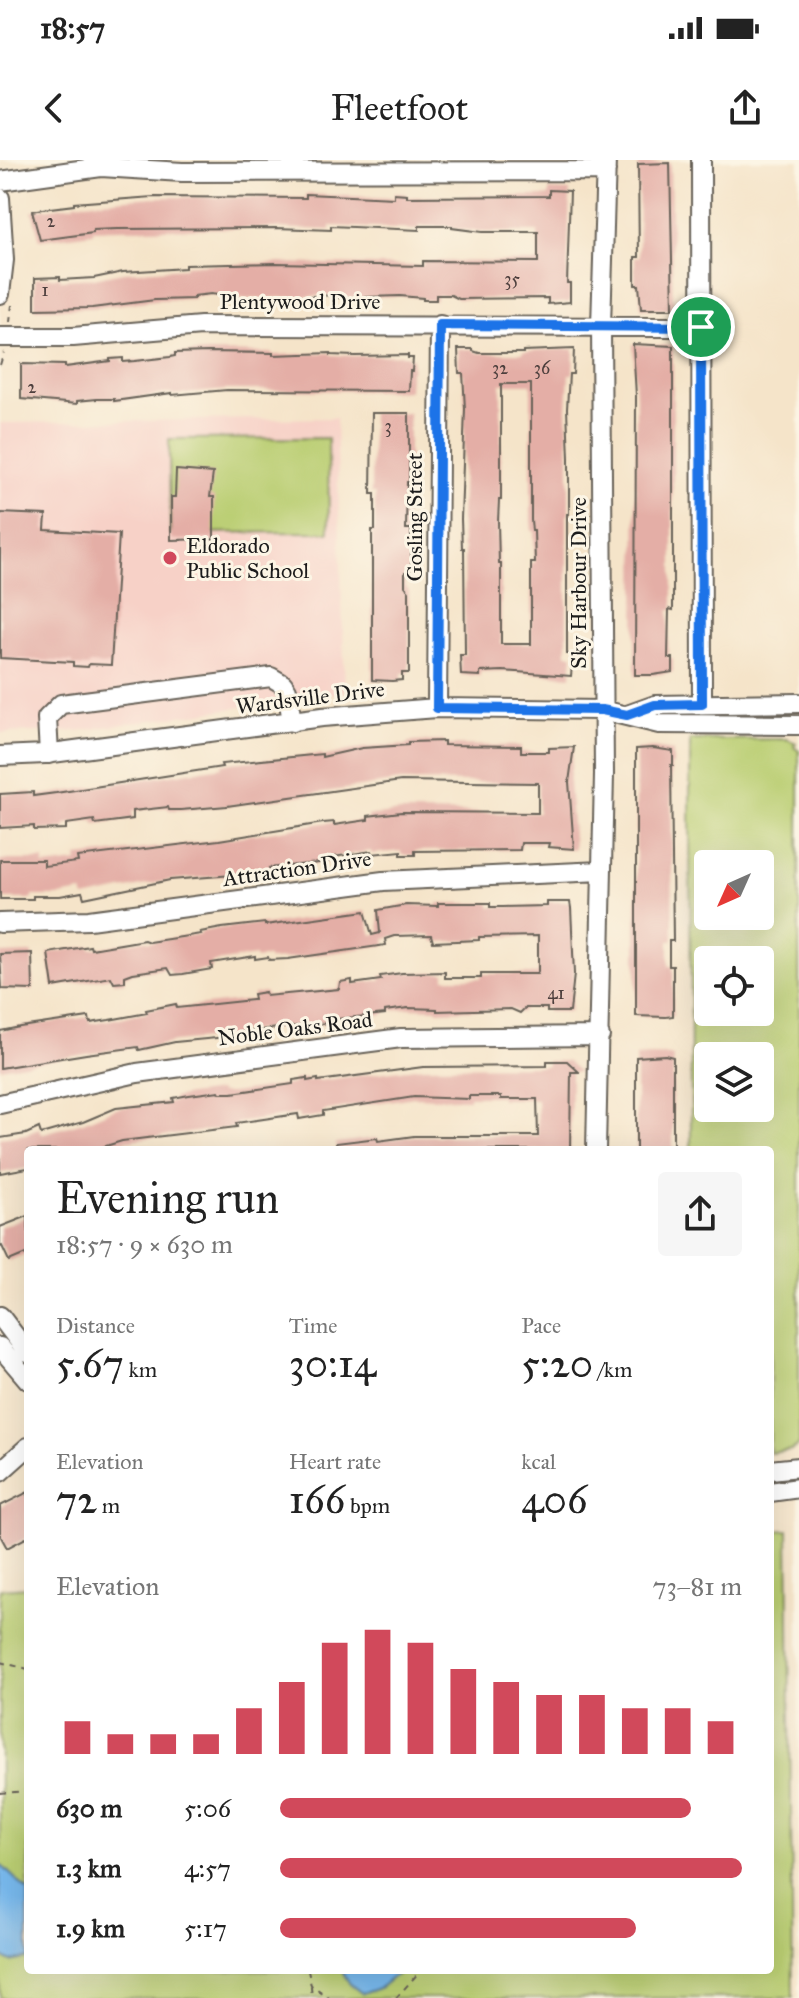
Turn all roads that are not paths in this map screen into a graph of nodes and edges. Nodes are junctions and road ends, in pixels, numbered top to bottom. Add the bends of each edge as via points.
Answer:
1 (701, 160) edge
2 (606, 165) edge
3 (0, 181) edge
4 (0, 198) edge
5 (0, 294) edge
6 (440, 325) junction
7 (601, 326) junction
8 (701, 327) junction
9 (2, 343) edge
10 (799, 703) edge
11 (702, 704) junction
12 (437, 708) junction
13 (602, 710) junction
14 (627, 715) junction
15 (292, 722) junction
16 (799, 725) edge
17 (49, 754) junction
18 (0, 756) edge
19 (601, 871) junction
20 (0, 923) edge
21 (600, 1036) junction
22 (0, 1104) edge
23 (596, 1146) edge
24 (0, 1316) edge
25 (0, 1347) edge
26 (24, 1348) edge
27 (24, 1375) edge
28 (24, 1451) edge
29 (799, 1467) edge
30 (774, 1470) edge
31 (0, 1472) edge
32 (799, 1488) edge
33 (774, 1491) edge

1 - 8 street
2 - 3 street via 182,172 101,167
2 - 7 street, Sky Harbour Drive
4 - 5 street
6 - 7 street, Plentywood Drive
6 - 9 street, Plentywood Drive via 201,326
6 - 12 street, Gosling Street
7 - 8 street, Plentywood Drive
7 - 13 street, Sky Harbour Drive
8 - 11 street
10 - 11 street, Wardsville Drive
11 - 14 street, Wardsville Drive via 655,705
12 - 13 street, Wardsville Drive
12 - 15 street, Wardsville Drive
13 - 14 street, Wardsville Drive
13 - 19 street, Sky Harbour Drive
14 - 16 street, Wardsville Drive via 659,724
15 - 17 street, Wardsville Drive
15 - 17 street via 287,690 271,677 164,690 61,704 47,718
17 - 18 street, Wardsville Drive
19 - 20 street, Attraction Drive via 383,881 89,920
19 - 21 street, Sky Harbour Drive
21 - 22 street, Noble Oaks Road via 401,1038 137,1073
21 - 23 street, Sky Harbour Drive
24 - 26 street
25 - 27 street
28 - 31 street
29 - 30 street
32 - 33 street

